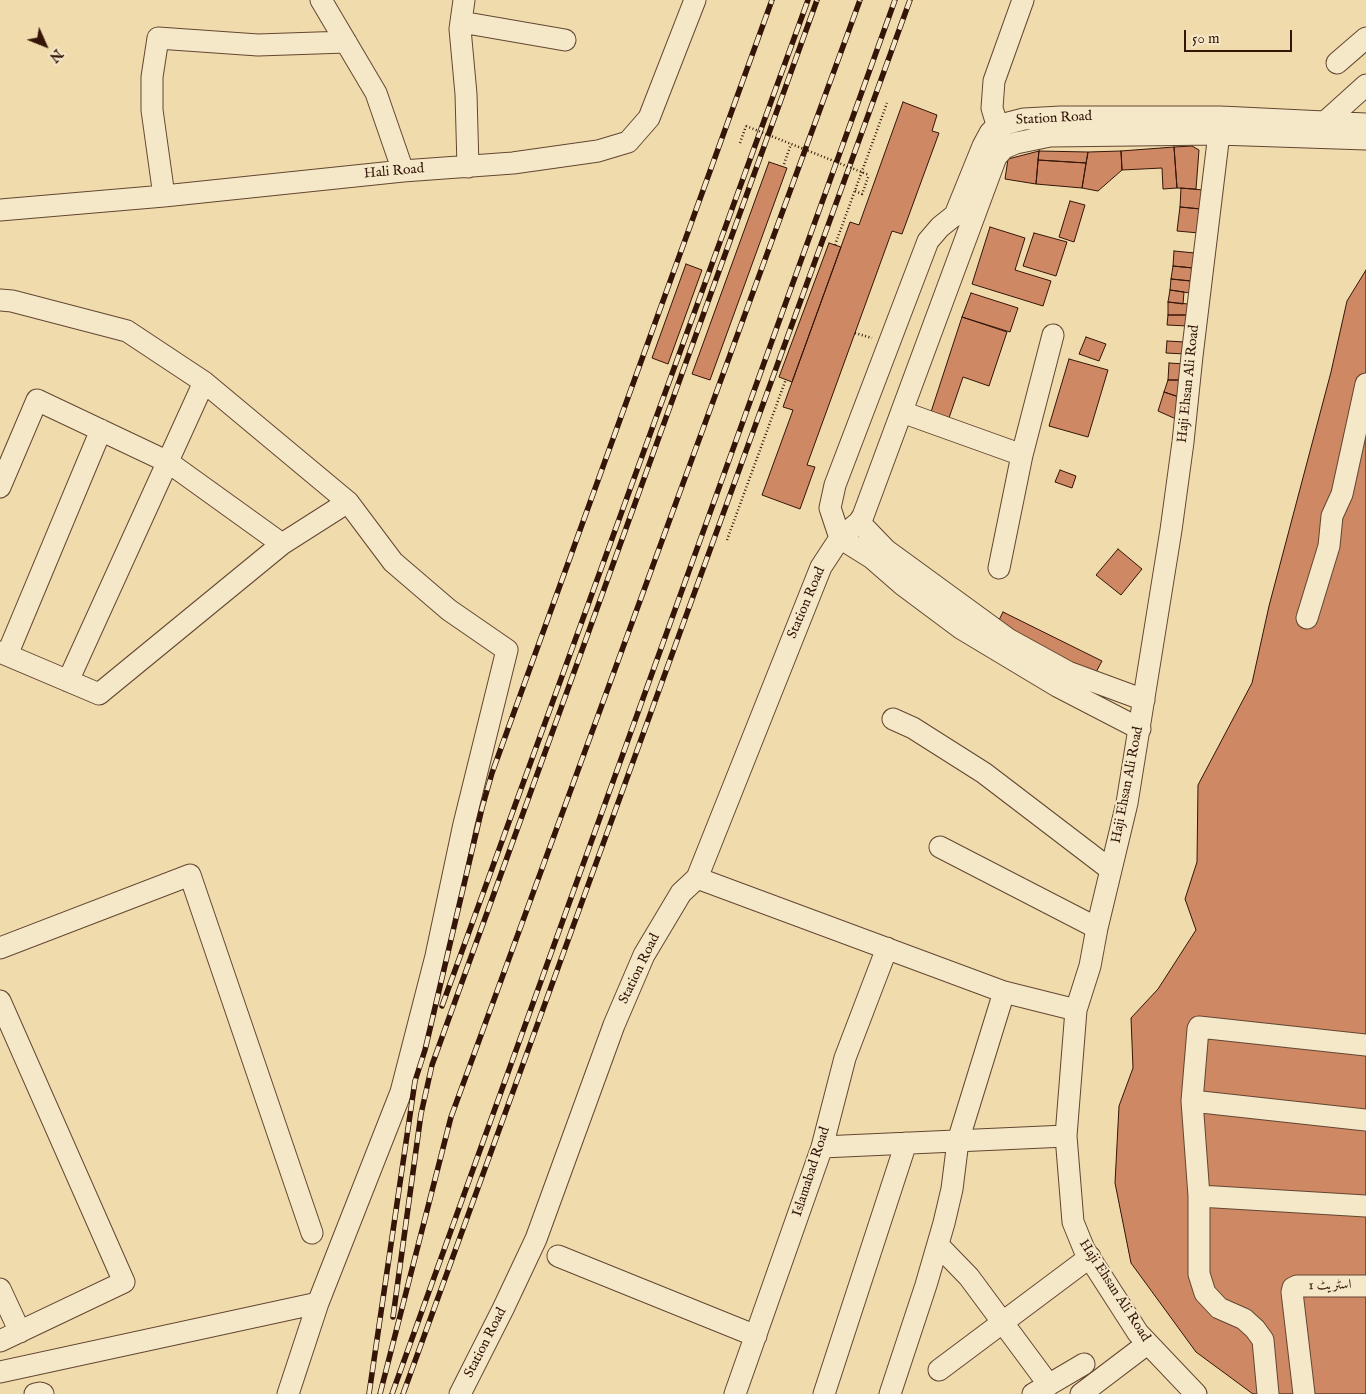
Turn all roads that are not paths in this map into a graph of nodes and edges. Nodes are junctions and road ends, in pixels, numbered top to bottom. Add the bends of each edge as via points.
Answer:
1 (321, 0) edge
2 (464, 0) edge
3 (695, 0) edge
4 (1023, 0) edge
5 (461, 22) junction
6 (1366, 38) edge
7 (565, 40) dead end
8 (346, 42) junction
9 (1337, 64) dead end
10 (1366, 85) edge
11 (1325, 122) junction
12 (1366, 124) edge
13 (1220, 125) junction
14 (996, 126) junction
15 (1366, 139) edge
16 (1004, 148) junction
17 (468, 168) junction
18 (403, 171) junction
19 (164, 196) junction
20 (0, 210) edge
21 (0, 300) edge
22 (1053, 335) dead end
23 (204, 382) junction
24 (1366, 384) edge
25 (902, 412) junction
26 (1363, 416) edge
27 (101, 430) junction
28 (1022, 455) junction
29 (168, 462) junction
30 (0, 487) edge
31 (348, 502) junction
32 (859, 522) junction
33 (840, 538) junction
34 (282, 544) junction
35 (999, 568) dead end
36 (1306, 618) dead end
37 (4, 654) edge
38 (68, 682) junction
39 (1144, 700) junction
40 (893, 720) dead end
41 (1140, 729) junction
42 (940, 846) dead end
43 (1111, 870) junction
44 (697, 878) junction
45 (1097, 928) junction
46 (0, 948) edge
47 (887, 948) junction
48 (1004, 992) junction
49 (0, 1001) edge
50 (1076, 1010) junction
51 (1366, 1045) edge
52 (1192, 1101) junction
53 (1366, 1120) edge
54 (1066, 1136) junction
55 (958, 1140) junction
56 (906, 1144) junction
57 (822, 1147) junction
58 (1199, 1196) junction
59 (1366, 1206) edge
60 (312, 1233) dead end
61 (938, 1245) junction
62 (558, 1256) dead end
63 (1090, 1257) junction
64 (1366, 1286) edge
65 (0, 1289) edge
66 (318, 1303) junction
67 (1002, 1322) junction
68 (20, 1332) junction
69 (756, 1336) junction
70 (0, 1341) edge
71 (1147, 1344) junction
72 (1084, 1364) dead end
73 (939, 1370) dead end
74 (0, 1372) edge
75 (1041, 1389) edge
76 (288, 1394) edge
77 (460, 1394) edge
78 (735, 1394) edge
79 (824, 1394) edge
80 (890, 1394) edge
81 (1081, 1394) edge
82 (1196, 1394) edge
83 (1268, 1394) edge
84 (1304, 1394) edge

1 - 8 street
2 - 5 street
3 - 17 street, Hali Road via 649,118 628,142 598,151
4 - 14 street via 994,81 992,108
5 - 7 street
5 - 17 street
6 - 9 street
8 - 18 street via 376,93
8 - 19 street via 258,45 158,38 152,76 152,110
10 - 11 street
11 - 12 street, Station Road
11 - 13 street, Station Road
13 - 14 street, Station Road via 1024,119
13 - 15 street, Station Road
13 - 16 street, Station Road via 1050,136
13 - 39 street, Haji Ehsan Ali Road via 1183,442
14 - 16 street
14 - 33 street, Station Road via 983,146 955,214 928,241 835,485 830,508
16 - 25 street via 996,157
17 - 18 street, Hali Road
18 - 19 street, Hali Road
19 - 20 street, Hali Road
21 - 23 street via 128,331
22 - 28 street
23 - 29 street
23 - 31 street
24 - 26 street
25 - 28 street
25 - 32 street
26 - 36 street via 1342,494 1332,516 1329,546
27 - 29 street
27 - 30 street via 37,400
27 - 37 street
28 - 35 street
29 - 34 street
29 - 38 street
31 - 34 street
31 - 66 street via 393,562 450,610 507,650 401,1092
32 - 33 street
32 - 39 street via 886,550 1008,639 1068,672
33 - 41 street via 872,558 902,585 962,629 1057,686
33 - 44 street, Station Road via 821,567
34 - 38 street via 100,694
37 - 38 street
39 - 41 street, Haji Ehsan Ali Road
40 - 43 street via 914,728 984,773
41 - 43 street, Haji Ehsan Ali Road via 1128,803
42 - 45 street
43 - 45 street, Haji Ehsan Ali Road
44 - 47 street
44 - 77 street, Station Road via 681,893 644,956 614,1025 536,1239
45 - 50 street, Haji Ehsan Ali Road via 1090,966
46 - 60 street via 190,875
47 - 48 street
47 - 57 street, Islamabad Road via 845,1058
48 - 50 street
48 - 55 street
49 - 68 street via 124,1282
50 - 54 street, Haji Ehsan Ali Road
51 - 52 street via 1199,1027
52 - 53 street
52 - 58 street
54 - 55 street
54 - 63 street, Haji Ehsan Ali Road via 1074,1222
55 - 56 street
55 - 61 street via 952,1189
56 - 57 street
56 - 79 street
57 - 69 street, Islamabad Road
58 - 59 street
58 - 83 street via 1199,1274 1205,1294 1219,1308 1244,1319 1263,1340
61 - 67 street via 968,1277
61 - 80 street
62 - 69 street
63 - 67 street
63 - 71 street, Haji Ehsan Ali Road
64 - 84 street, اسٹریٹ 1 via 1293,1288
65 - 68 street
66 - 74 street
66 - 76 street
67 - 73 street
67 - 75 street
68 - 70 street
69 - 78 street, Islamabad Road
71 - 81 street
71 - 82 street, Haji Ehsan Ali Road
72 - 75 street

